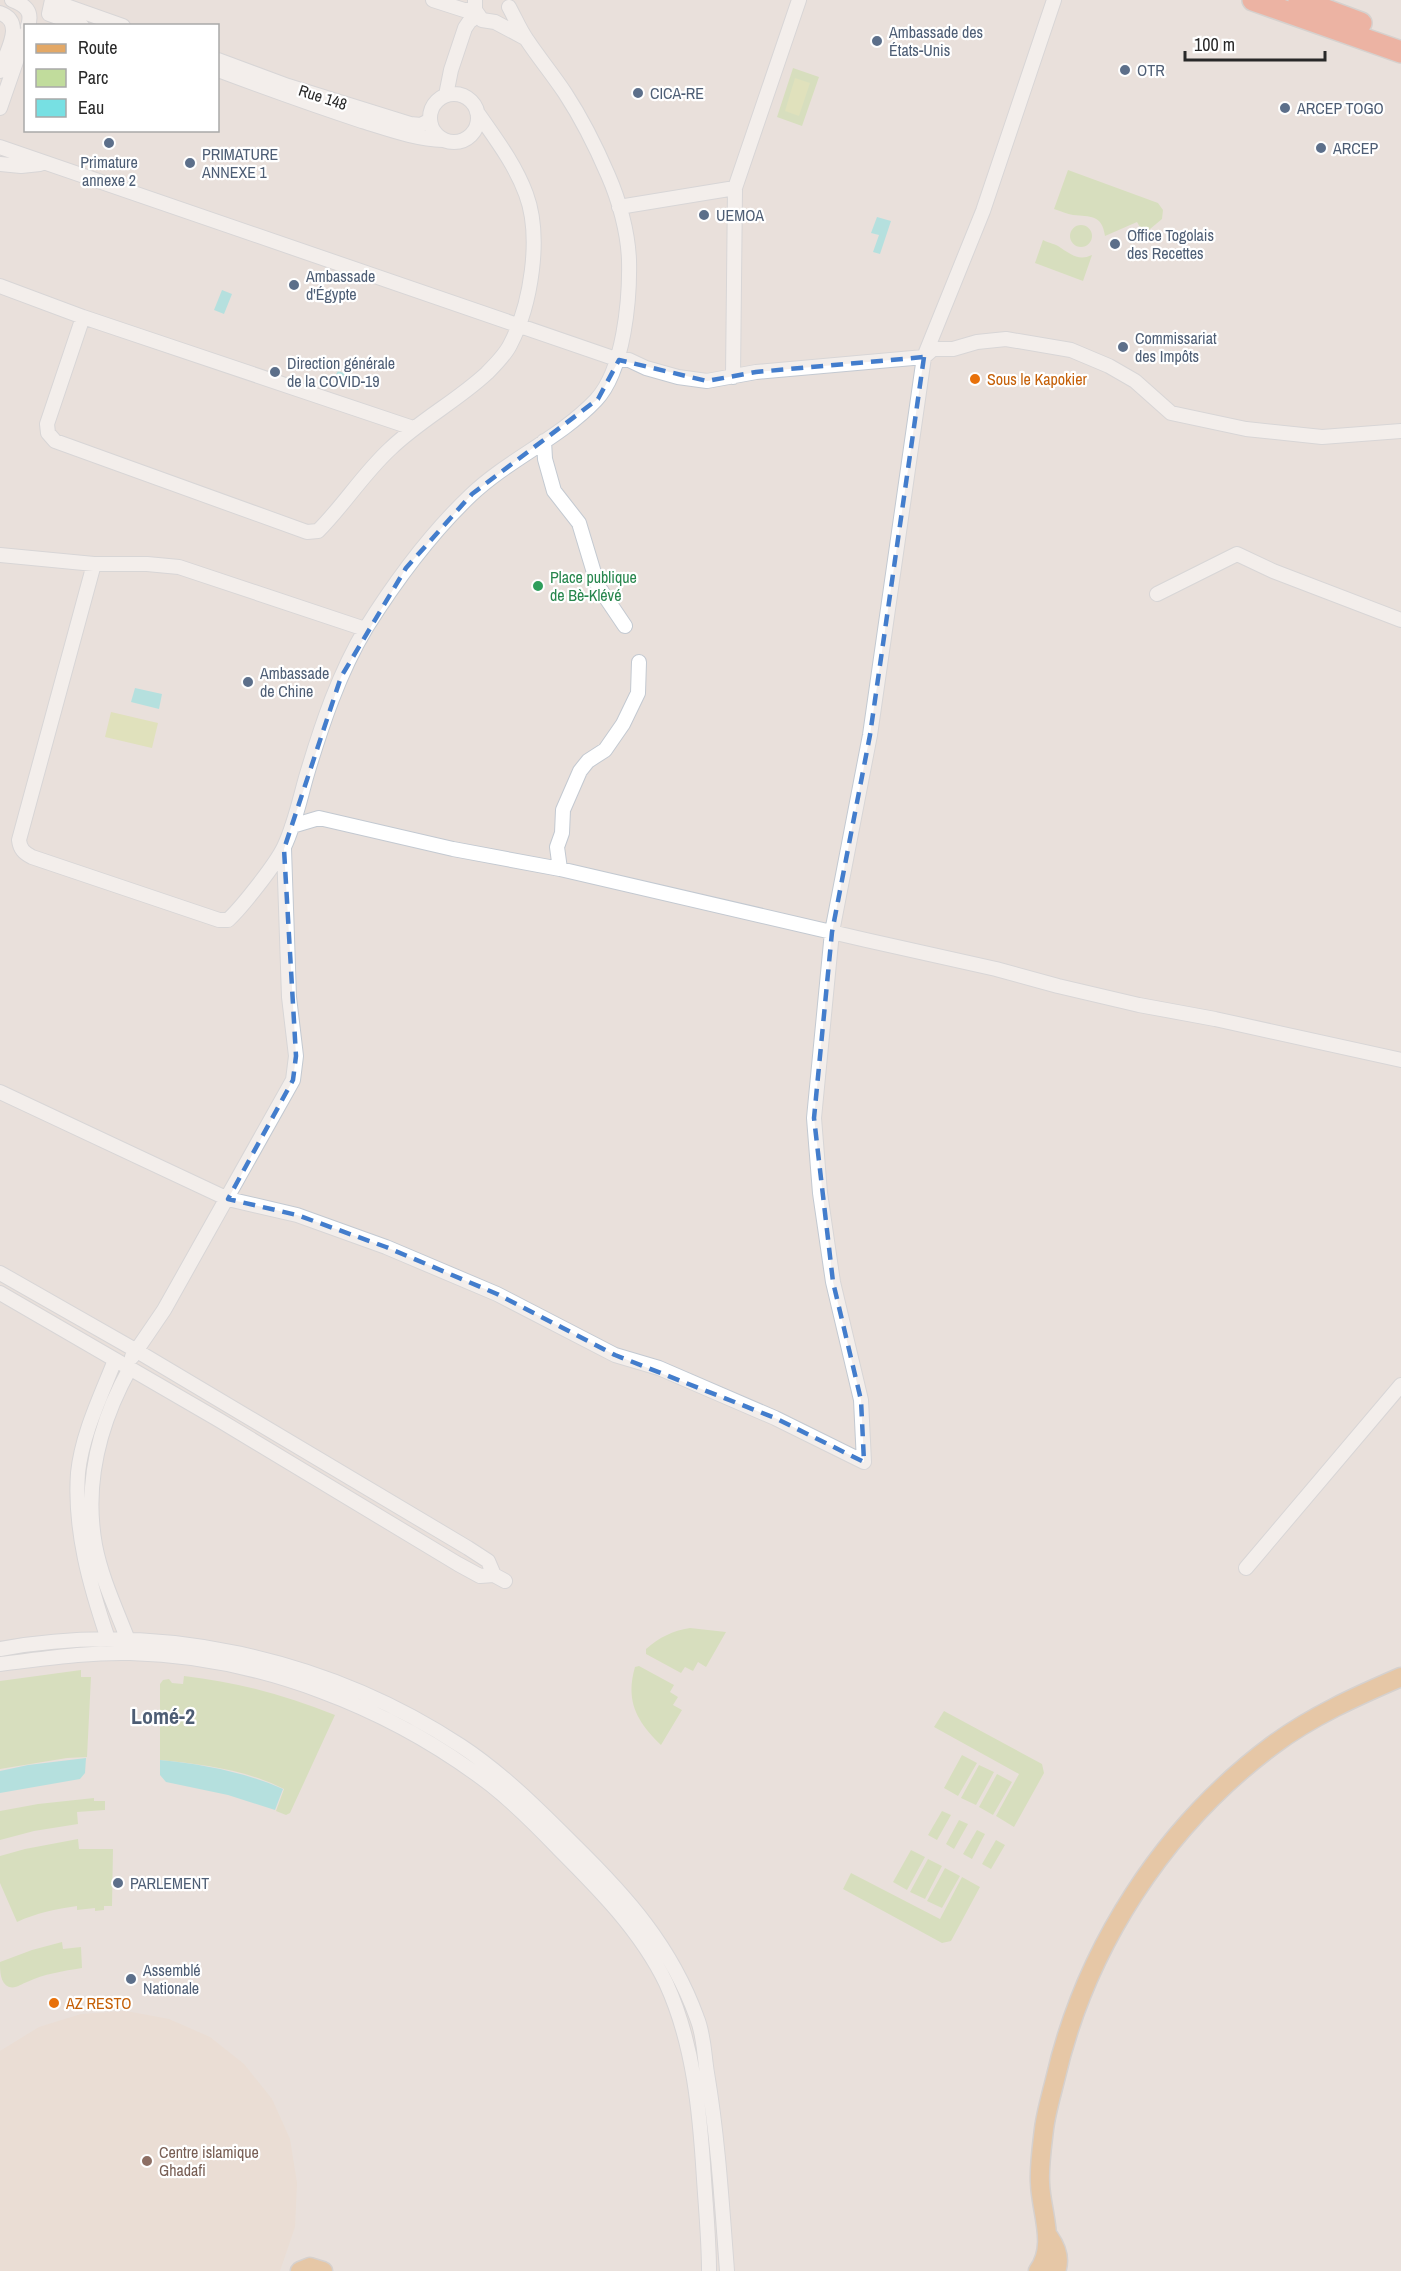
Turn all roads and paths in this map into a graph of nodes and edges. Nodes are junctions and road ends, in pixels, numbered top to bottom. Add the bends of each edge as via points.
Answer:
1 (12, 0) edge
2 (52, 0) edge
3 (433, 0) edge
4 (799, 0) edge
5 (1054, 0) edge
6 (1253, 0) edge
7 (1299, 0) edge
8 (508, 3) edge
9 (476, 9) edge
10 (0, 13) edge
11 (495, 22) junction
12 (29, 24) edge
13 (76, 24) edge
14 (118, 24) edge
15 (24, 36) edge
16 (1401, 37) edge
17 (526, 39) junction
18 (1401, 52) edge
19 (219, 61) edge
20 (6, 66) edge
21 (219, 70) edge
22 (245, 75) junction
23 (446, 95) junction
24 (0, 108) edge
25 (477, 112) junction
26 (430, 120) junction
27 (443, 140) junction
28 (0, 147) edge
29 (45, 163) junction
30 (0, 164) edge
31 (735, 188) junction
32 (619, 207) junction
33 (0, 286) edge
34 (82, 317) junction
35 (519, 326) junction
36 (924, 357) junction
37 (619, 360) junction
38 (733, 378) junction
39 (413, 428) junction
40 (1401, 431) edge
41 (544, 441) junction
42 (0, 555) edge
43 (94, 564) junction
44 (1157, 594) dead end
45 (1401, 620) edge
46 (625, 626) dead end
47 (366, 629) junction
48 (639, 662) dead end
49 (292, 826) junction
50 (284, 849) junction
51 (560, 868) junction
52 (832, 932) junction
53 (1401, 1060) edge
54 (0, 1092) edge
55 (228, 1199) junction
56 (0, 1273) edge
57 (0, 1293) edge
58 (137, 1351) junction
59 (124, 1365) junction
60 (1401, 1385) edge
61 (1245, 1568) dead end
62 (108, 1639) junction
63 (128, 1640) junction
64 (0, 1649) edge
65 (0, 1664) edge
66 (1401, 1677) edge
67 (1048, 2235) junction
68 (300, 2271) edge
69 (323, 2271) edge
70 (709, 2271) edge
71 (727, 2271) edge
72 (1038, 2271) edge
73 (1056, 2271) edge

1 - 12 street via 28,10
2 - 13 street via 49,14
2 - 14 street
3 - 9 street via 464,10
4 - 31 street
5 - 36 street via 983,211
6 - 18 highway
7 - 16 highway
8 - 11 street via 506,14
8 - 17 street
9 - 11 street via 488,22
9 - 23 street via 465,28
10 - 20 street via 9,16 14,29
11 - 17 street
15 - 20 street
17 - 32 street via 566,94 609,178
19 - 22 street, Rue 148
20 - 24 street
21 - 22 street
22 - 26 street, Rue 148 via 410,124 421,125
22 - 27 street via 317,106 407,135
23 - 25 street via 465,97
23 - 26 street via 435,102
25 - 27 street via 476,125 469,136 456,142
25 - 35 street via 515,169 532,218 531,270
26 - 27 street
28 - 29 street
29 - 30 street
29 - 35 street
31 - 32 street
31 - 38 street
32 - 37 street via 629,258
33 - 34 street
34 - 39 street
34 - 39 street via 47,424 48,434 55,441 307,532 318,531 363,477
35 - 37 street
35 - 39 street via 509,348 488,373
36 - 38 street via 756,372
36 - 40 street via 933,349 1016,341 1071,350 1109,366 1136,381 1171,413 1246,429 1322,437
36 - 52 street via 870,735
37 - 38 street via 688,378
37 - 41 street via 598,399
41 - 46 street via 554,491 579,523 598,586
41 - 47 street via 472,494 440,526 406,568
42 - 43 street
43 - 47 street via 179,567
43 - 50 street via 19,840 22,850 32,857 224,921 248,897
44 - 45 street via 1237,554
47 - 49 street via 341,677 321,729
48 - 51 street via 638,693 623,724 605,750 580,771 563,810 558,847
49 - 50 street
49 - 51 street via 319,818 453,849
50 - 55 street via 289,997 296,1056 293,1080
51 - 52 street
52 - 53 street via 1177,1014
52 - 55 street via 814,1118 833,1282 861,1400 864,1462 659,1368 615,1355 497,1294 386,1247 297,1215
54 - 55 street
55 - 58 street
56 - 58 street
57 - 59 street
58 - 59 street
58 - 59 street via 468,1548 488,1561 500,1578 480,1576 458,1564
59 - 62 street via 88,1428 78,1472 78,1515 87,1571
59 - 63 street via 100,1438 93,1470 92,1509 95,1545
60 - 61 street
62 - 63 street
62 - 64 street
63 - 71 street via 245,1654 298,1669 420,1721 463,1747 528,1799 619,1889 659,1940 699,2021 715,2122
65 - 70 street via 131,1653 234,1666 304,1686 401,1727 493,1786 612,1905 646,1948 665,1983 693,2068
66 - 67 main road via 1314,1718 1220,1789 1185,1826 1122,1911 1073,2013 1044,2126 1040,2183
67 - 72 main road via 1046,2254
67 - 73 main road via 1059,2257
68 - 69 main road via 310,2267

